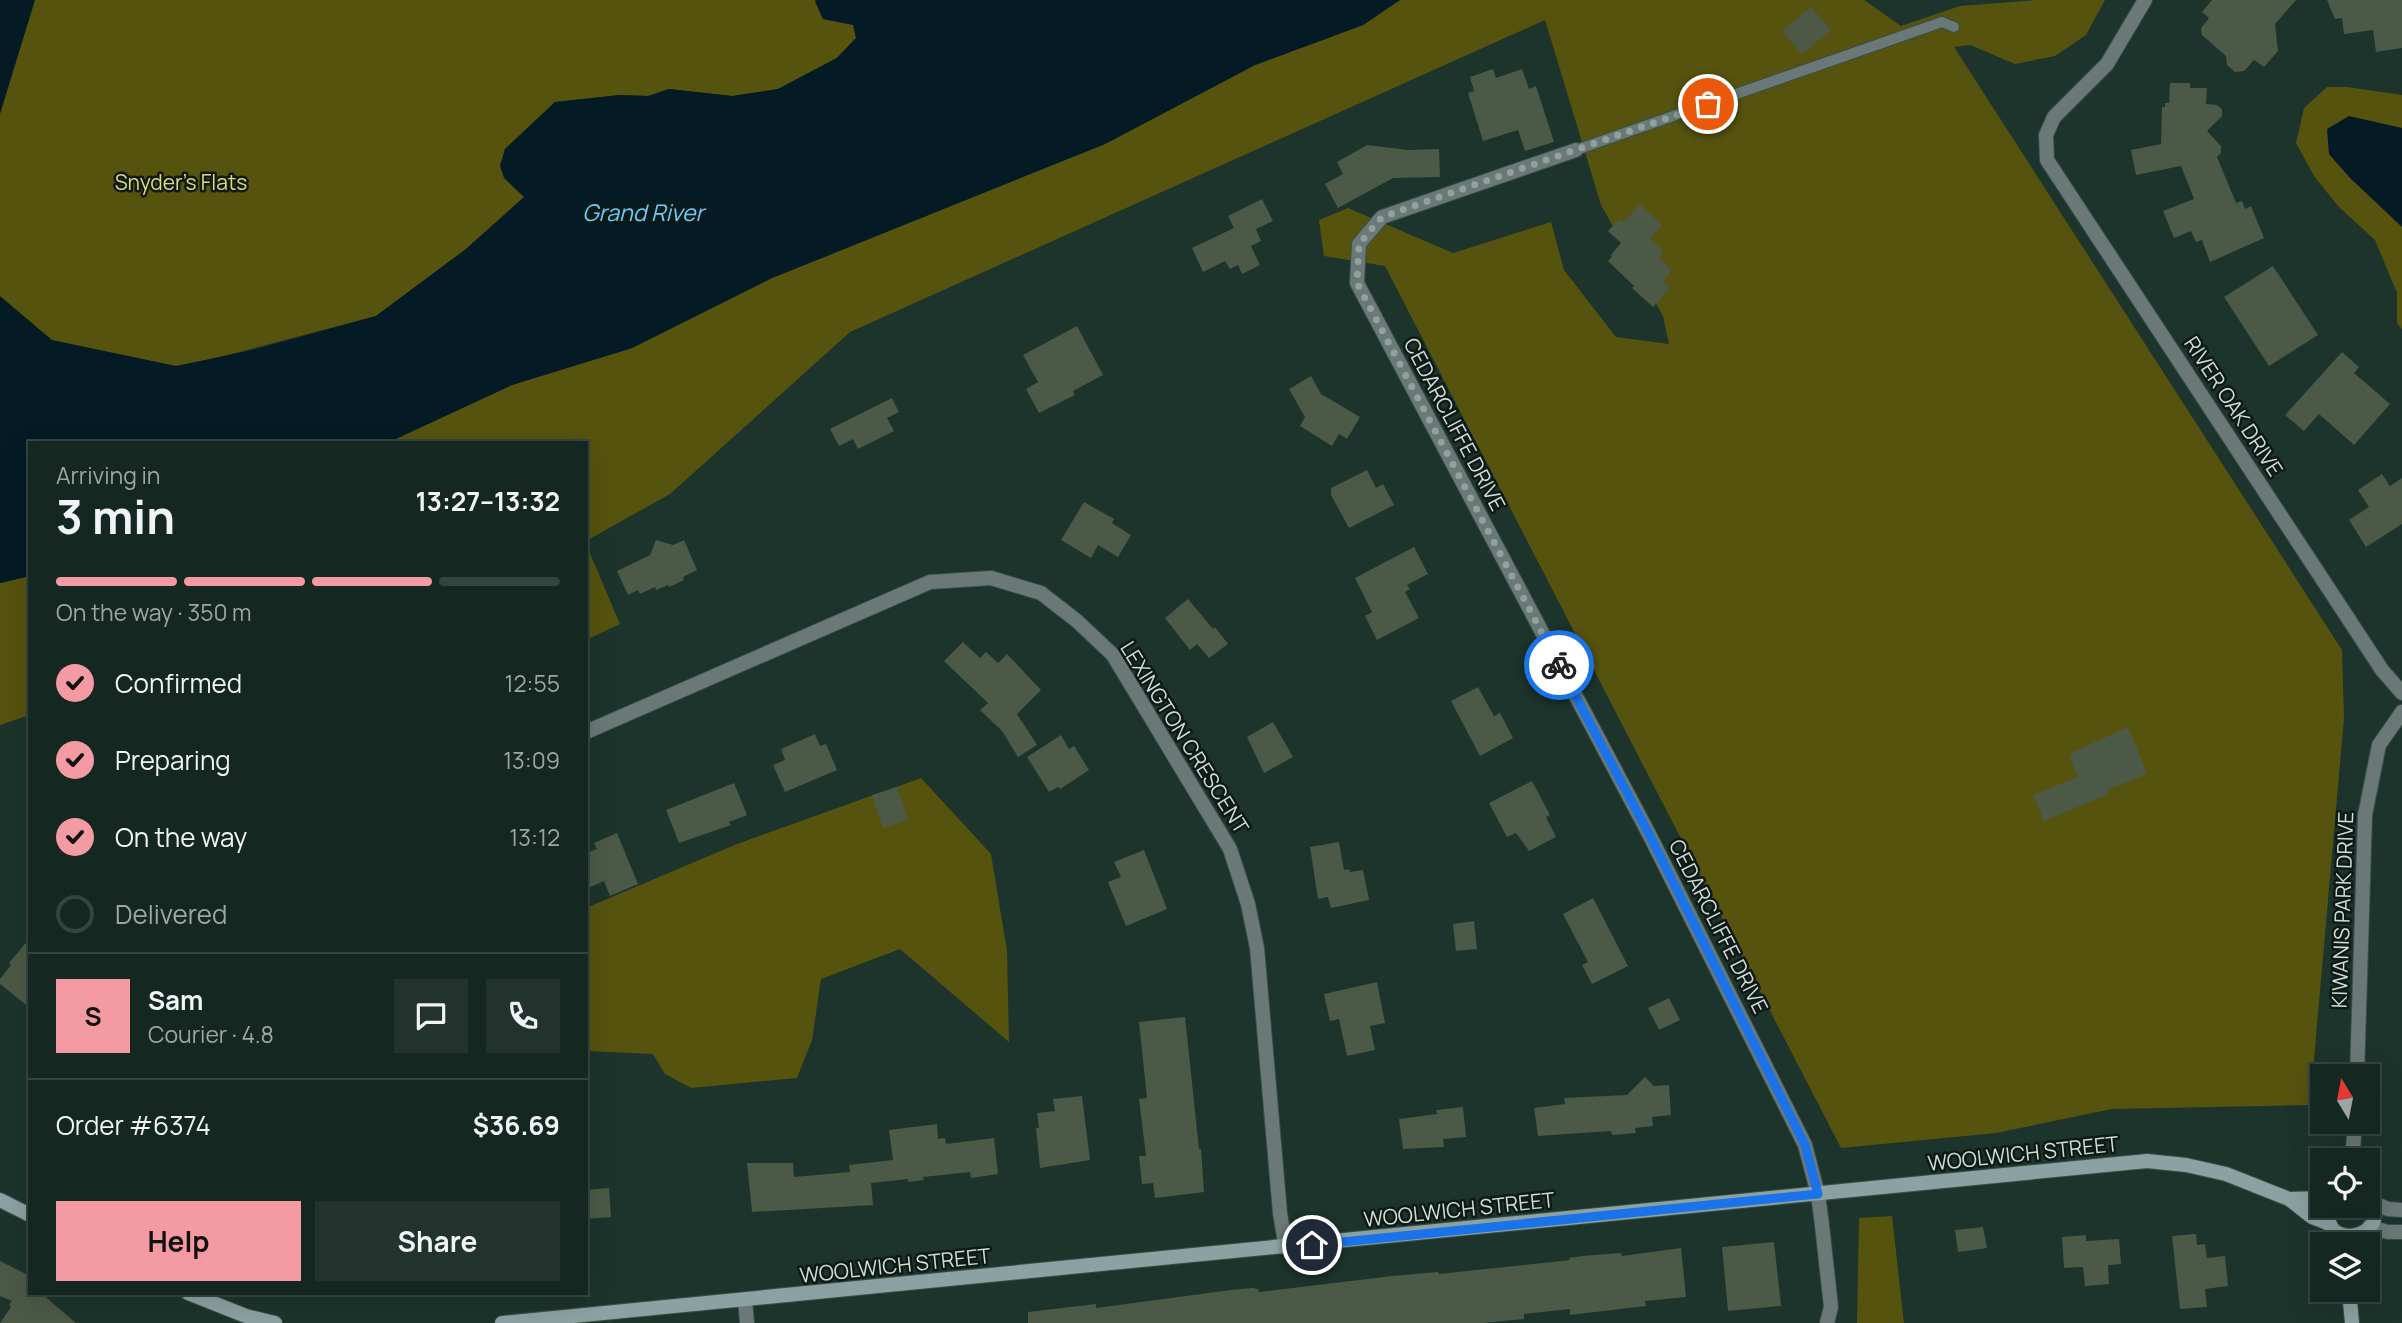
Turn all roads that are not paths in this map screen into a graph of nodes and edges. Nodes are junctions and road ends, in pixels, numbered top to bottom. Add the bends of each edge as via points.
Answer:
1 (2145, 0) edge
2 (1954, 27) dead end
3 (1576, 149) joint
4 (2402, 693) edge
5 (2402, 712) edge
6 (588, 731) edge
7 (2357, 1064) edge
8 (1818, 1194) junction
9 (2310, 1198) edge
10 (2290, 1199) junction
11 (0, 1200) edge
12 (2380, 1205) edge
13 (2402, 1210) edge
14 (28, 1214) edge
15 (2333, 1232) edge
16 (2402, 1232) edge
17 (2380, 1233) edge
18 (1286, 1248) junction
19 (193, 1295) edge
20 (745, 1300) junction
21 (2351, 1302) edge
22 (275, 1323) edge
23 (502, 1323) edge
24 (747, 1323) edge
25 (1827, 1323) edge
26 (2352, 1323) edge

1 - 4 street, RIVER OAK DRIVE via 2107,64 2054,117 2046,135 2047,160 2374,658
2 - 3 lane, CEDARCLIFFE DRIVE via 1942,22
3 - 8 street, CEDARCLIFFE DRIVE via 1382,217 1359,244 1357,283 1649,834 1805,1145
5 - 7 street, KIWANIS PARK DRIVE via 2379,745 2365,816
6 - 18 street, LEXINGTON CRESCENT via 930,582 990,578 1041,593 1112,655 1230,849 1257,948
8 - 10 street, WOOLWICH STREET via 2147,1161 2226,1174
8 - 18 street, WOOLWICH STREET
8 - 25 street, CEDARCLIFFE DRIVE via 1831,1307
9 - 10 street, WOOLWICH STREET
10 - 15 street, WOOLWICH STREET
11 - 14 street
12 - 13 street
16 - 17 street
18 - 20 street, WOOLWICH STREET
19 - 22 street
20 - 23 street, WOOLWICH STREET
20 - 24 street
21 - 26 street

